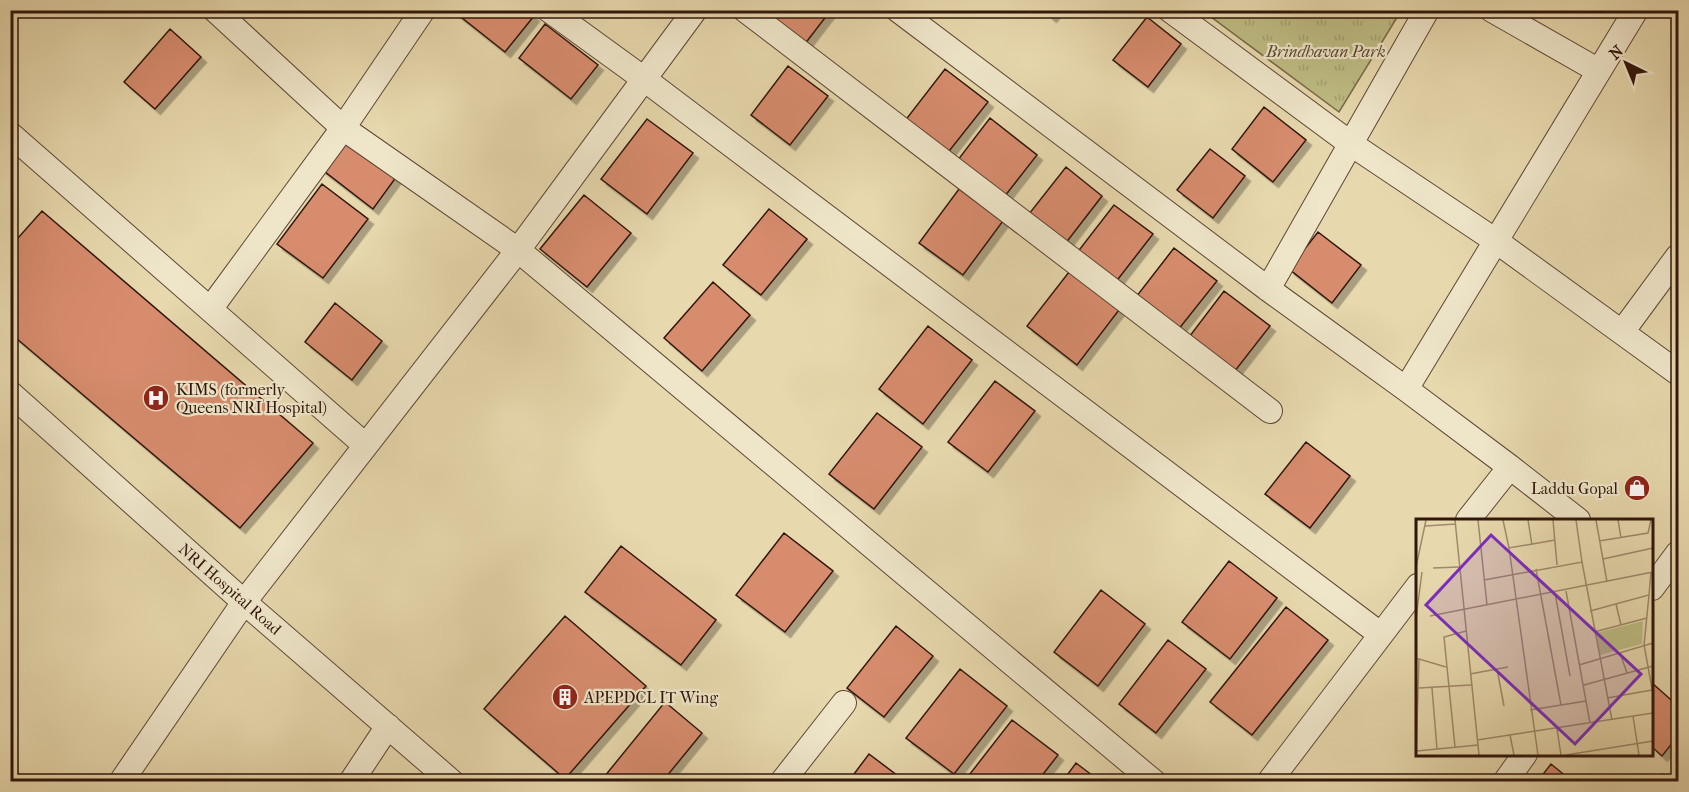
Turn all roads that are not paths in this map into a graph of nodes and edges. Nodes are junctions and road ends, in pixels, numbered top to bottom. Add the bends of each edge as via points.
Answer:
1 (215, 10) edge
2 (423, 10) edge
3 (549, 10) edge
4 (695, 10) edge
5 (745, 10) edge
6 (898, 10) edge
7 (1170, 10) edge
8 (1427, 10) edge
9 (1492, 10) edge
10 (1636, 10) edge
11 (1599, 71) junction
12 (644, 79) junction
13 (343, 128) junction
14 (10, 134) edge
15 (1351, 144) junction
16 (1496, 241) junction
17 (518, 250) junction
18 (1678, 256) edge
19 (1268, 289) junction
20 (211, 308) junction
21 (1622, 332) junction
22 (1678, 373) edge
23 (1406, 389) junction
24 (10, 393) edge
25 (1270, 411) dead end
26 (365, 445) junction
27 (1510, 467) junction
28 (1469, 519) edge
29 (1577, 519) edge
30 (1678, 553) edge
31 (1653, 583) edge
32 (1416, 589) edge
33 (244, 602) junction
34 (1380, 634) junction
35 (844, 704) dead end
36 (388, 726) junction
37 (1524, 756) edge
38 (786, 780) edge
39 (121, 782) edge
40 (351, 782) edge
41 (452, 782) edge
42 (1154, 782) edge
43 (1269, 782) edge
44 (1505, 782) edge

1 - 13 street
2 - 13 street
3 - 12 street
4 - 12 street
5 - 25 street
6 - 19 street
7 - 15 street
8 - 15 street
9 - 11 street
10 - 11 street
11 - 16 street
12 - 17 street
12 - 34 street
13 - 17 street
13 - 20 street
14 - 20 street
15 - 16 street
15 - 19 street
16 - 21 street
16 - 23 street
17 - 26 street
17 - 42 street
18 - 21 street
19 - 23 street
20 - 26 street
21 - 22 street
23 - 27 street
24 - 33 street, NRI Hospital Road
26 - 33 street
27 - 28 street
27 - 29 street
30 - 31 street
32 - 34 street
33 - 36 street, NRI Hospital Road
33 - 39 street
34 - 43 street
35 - 38 street
36 - 40 street
36 - 41 street, NRI Hospital Road
37 - 44 street

